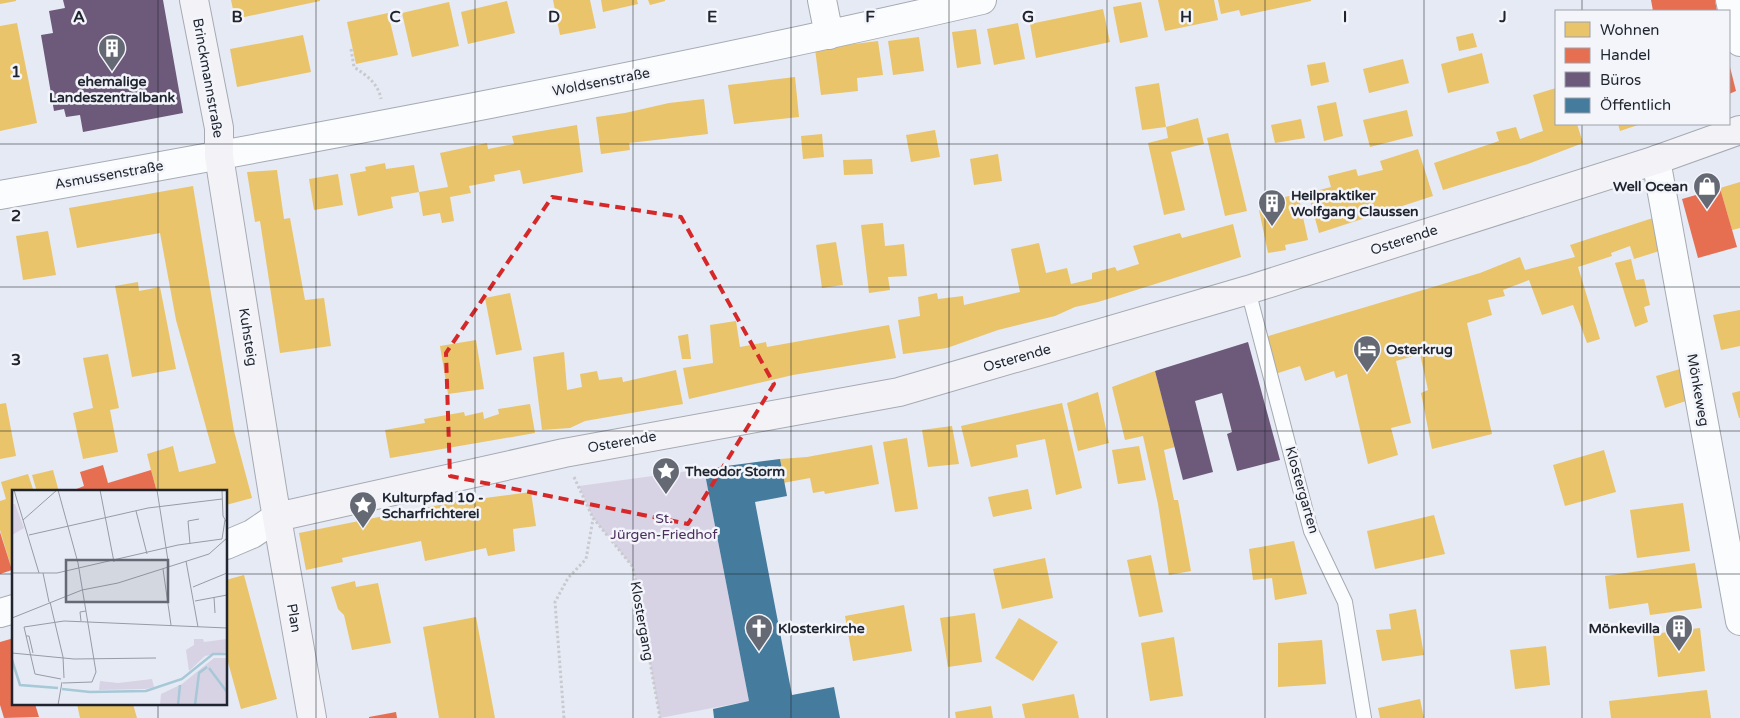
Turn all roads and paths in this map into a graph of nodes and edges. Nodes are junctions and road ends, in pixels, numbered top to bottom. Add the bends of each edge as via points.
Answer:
1 (194, 0) edge
2 (822, 0) edge
3 (982, 0) edge
4 (1730, 0) edge
5 (829, 35) junction
6 (1740, 42) edge
7 (351, 49) dead end
8 (385, 124) junction
9 (1740, 130) edge
10 (219, 156) junction
11 (1656, 160) junction
12 (0, 195) edge
13 (1248, 290) junction
14 (564, 453) junction
15 (277, 518) junction
16 (593, 518) junction
17 (228, 544) edge
18 (1740, 621) edge
19 (312, 718) edge
20 (564, 718) edge
21 (660, 718) edge
22 (1364, 718) edge

1 - 10 main road, Brinckmannstraße via 219,128
2 - 5 street
3 - 5 street, Woldsenstraße
4 - 6 street
5 - 8 street, Woldsenstraße
7 - 8 path via 354,66 370,78 380,92
8 - 10 street, Woldsenstraße
9 - 11 main road, Osterende
10 - 12 street, Asmussenstraße
10 - 15 main road, Kuhsteig
11 - 13 main road, Osterende
11 - 18 street, Mönkeweg
13 - 14 main road, Osterende via 899,392
13 - 22 lane, Klostergarten via 1311,531 1345,602
14 - 15 main road, Osterende
14 - 16 path, Klostergang
15 - 17 street
15 - 19 main road, Plan
16 - 20 path via 586,559 568,578 555,602
16 - 21 path, Klostergang via 632,567

